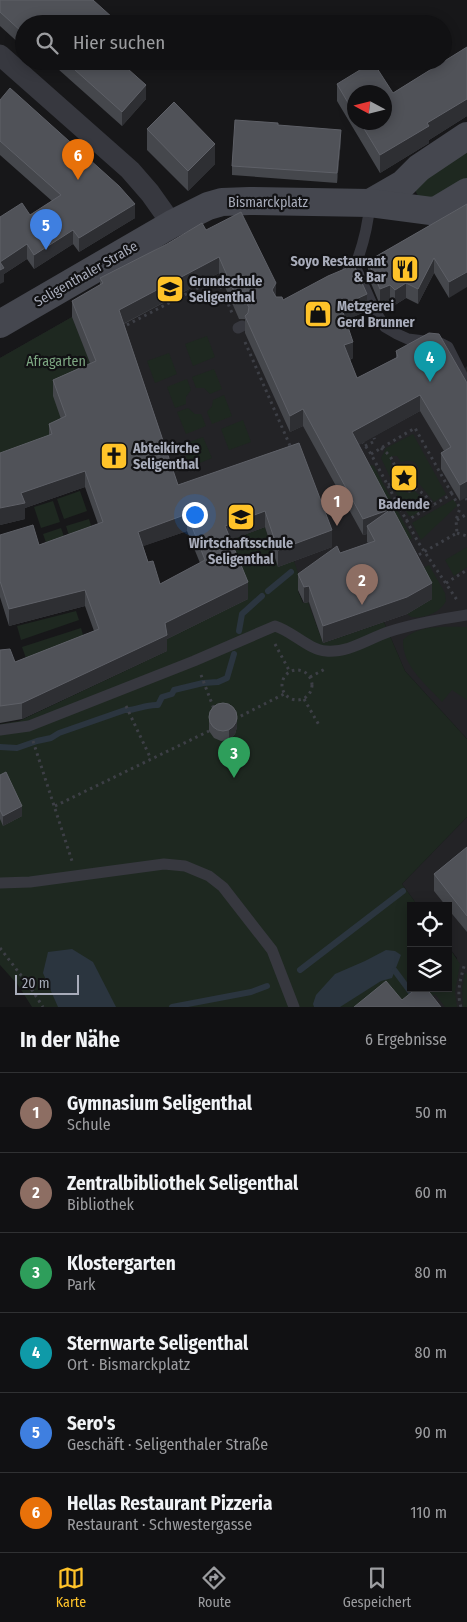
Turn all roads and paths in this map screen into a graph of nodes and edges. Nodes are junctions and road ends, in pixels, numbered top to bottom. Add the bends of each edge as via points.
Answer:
1 (0, 56) edge
2 (15, 69) edge
3 (16, 70) edge
4 (467, 136) edge
5 (405, 181) junction
6 (467, 192) edge
7 (370, 203) junction
8 (420, 211) junction
9 (172, 224) junction
10 (355, 266) junction
11 (339, 274) edge
12 (0, 324) edge
13 (126, 337) edge
14 (467, 385) edge
15 (374, 438) edge
16 (360, 439) edge
17 (366, 446) junction
18 (381, 448) junction
19 (371, 454) junction
20 (294, 457) edge
21 (397, 480) junction
22 (388, 485) junction
23 (452, 494) junction
24 (434, 506) junction
25 (467, 514) edge
26 (456, 520) junction
27 (406, 521) junction
28 (457, 533) junction
29 (467, 536) edge
30 (410, 552) edge
31 (425, 552) junction
32 (467, 570) edge
33 (446, 583) junction
34 (467, 615) edge
35 (266, 629) junction
36 (290, 672) junction
37 (202, 678) dead end
38 (284, 694) junction
39 (304, 699) junction
40 (125, 705) dead end
41 (216, 714) edge
42 (235, 719) edge
43 (319, 725) dead end
44 (0, 730) edge
45 (209, 731) edge
46 (229, 740) edge
47 (36, 749) dead end
48 (151, 759) junction
49 (243, 765) dead end
50 (55, 806) junction
51 (77, 875) junction
52 (0, 884) edge
53 (0, 948) edge
54 (465, 963) dead end
55 (43, 1007) edge
56 (294, 1007) edge
57 (460, 1007) edge

1 - 2 street
3 - 9 street via 130,170
4 - 5 street
5 - 7 street
5 - 8 street via 408,198
6 - 8 street, Bismarckplatz via 437,210
7 - 8 street, Bismarckplatz
7 - 9 street, Bismarckplatz via 222,202
7 - 10 lane via 368,224
9 - 12 street, Seligenthaler Straße
10 - 11 lane
10 - 14 lane via 375,311 386,327 408,339 448,347
13 - 20 path via 123,327 217,278
15 - 17 path via 375,441
16 - 17 path
17 - 19 path
18 - 19 path
18 - 21 path via 394,461
18 - 23 path via 415,428
19 - 22 path
21 - 22 path
21 - 24 path via 409,491 419,490
22 - 27 path
23 - 24 path
23 - 26 path via 460,508
24 - 27 path
25 - 26 path
26 - 28 path
27 - 31 path
28 - 29 path
28 - 31 path
30 - 31 path via 413,558
31 - 33 path
32 - 33 path
33 - 34 path
34 - 35 lane via 415,624 358,645 325,651 283,628
35 - 36 path
35 - 44 lane via 29,726
36 - 38 path via 283,679
36 - 39 path via 304,671 310,677 311,693
37 - 41 path
38 - 39 path via 293,700
38 - 42 path
39 - 43 path
40 - 48 path
45 - 48 path
46 - 49 path
47 - 50 path
48 - 50 path
50 - 51 path
51 - 52 lane
51 - 56 lane via 164,864 185,866 209,876 223,887 272,950
53 - 55 path
54 - 57 path via 460,980

